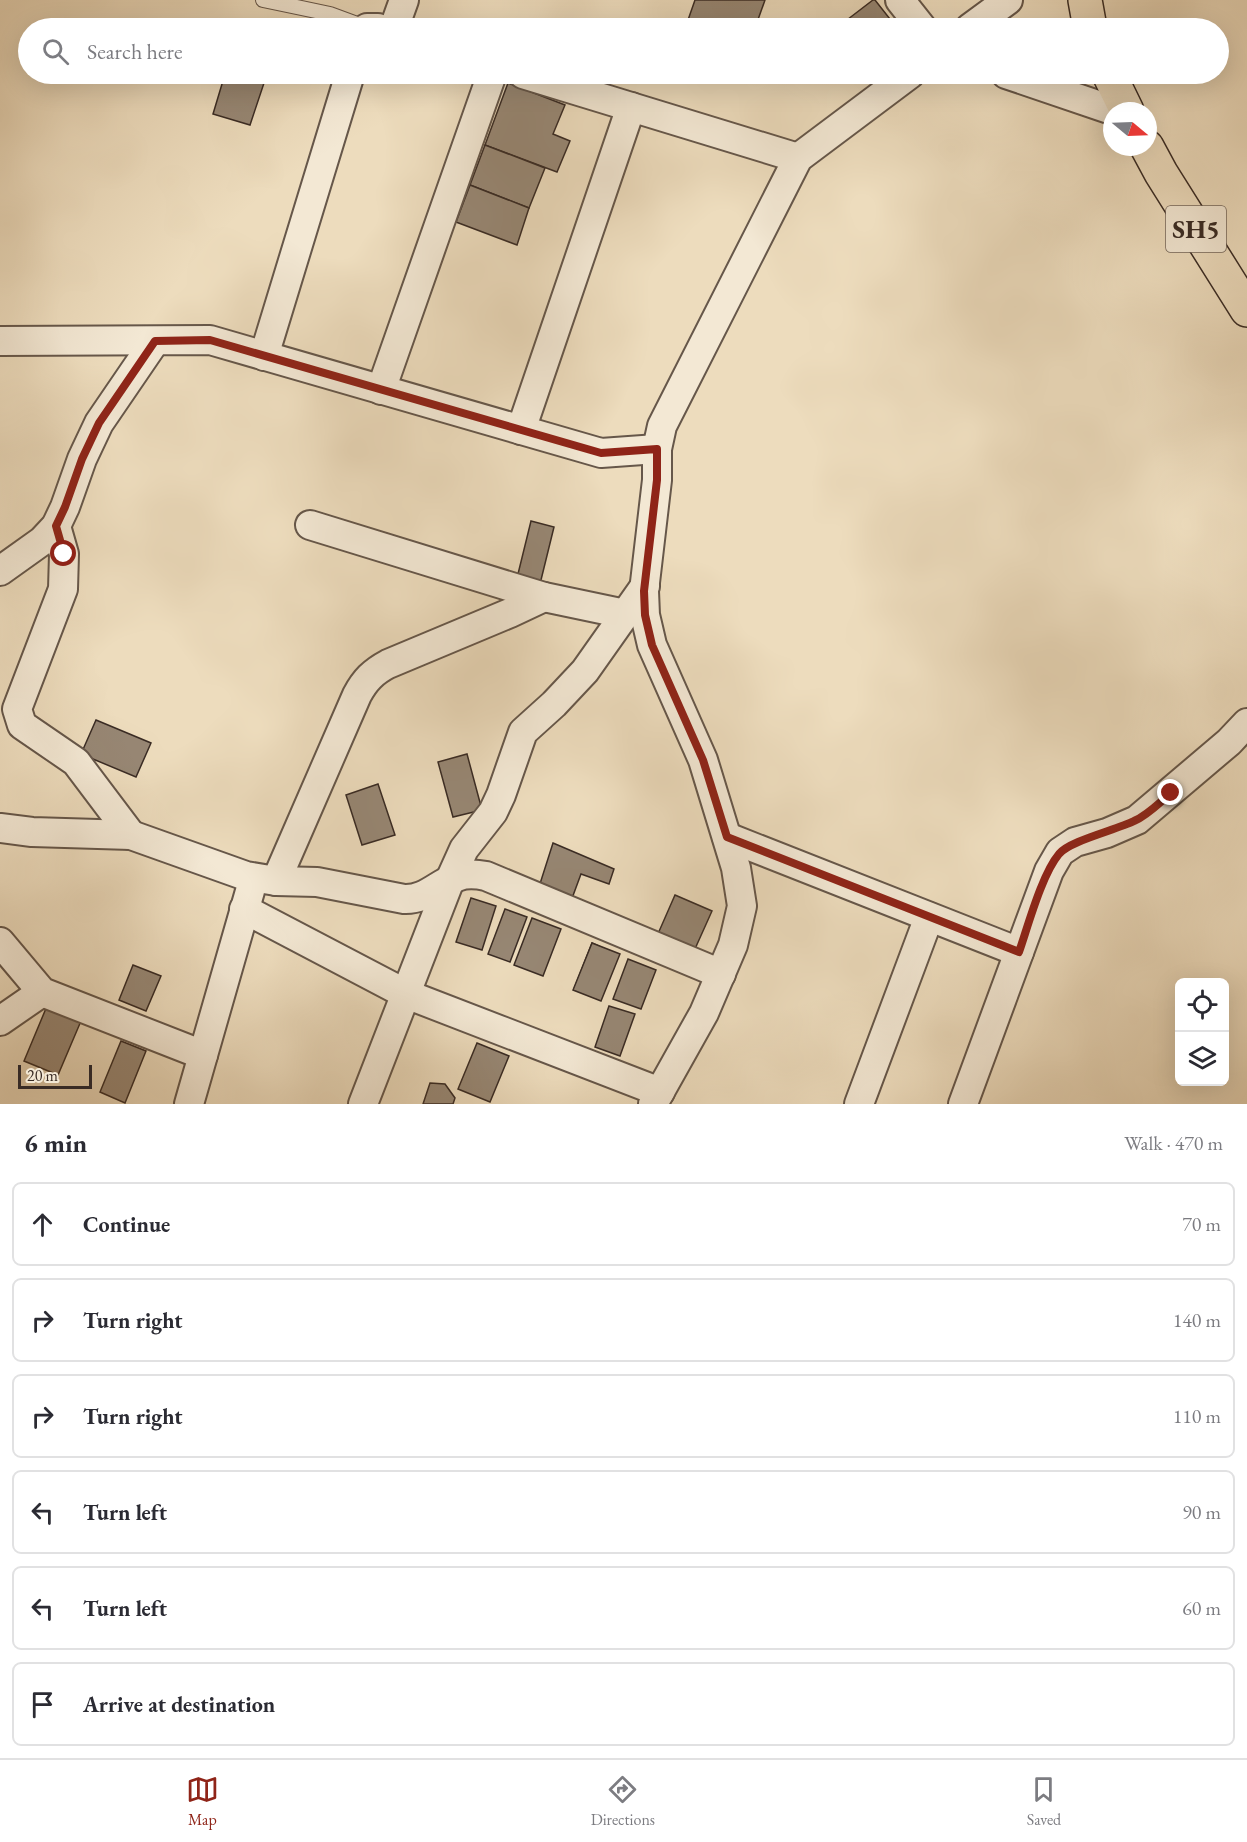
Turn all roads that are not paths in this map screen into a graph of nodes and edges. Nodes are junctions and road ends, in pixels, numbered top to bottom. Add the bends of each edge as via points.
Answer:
1 (263, 0) edge
2 (404, 0) edge
3 (900, 0) edge
4 (1008, 0) edge
5 (1085, 0) edge
6 (296, 3) edge
7 (343, 18) edge
8 (387, 18) edge
9 (914, 18) edge
10 (984, 18) edge
11 (1088, 18) edge
12 (347, 84) edge
13 (488, 84) edge
14 (556, 84) edge
15 (897, 84) edge
16 (1035, 84) edge
17 (1114, 84) edge
18 (1123, 102) edge
19 (631, 107) junction
20 (1103, 107) edge
21 (1152, 156) edge
22 (798, 158) junction
23 (1247, 310) edge
24 (0, 341) edge
25 (155, 341) junction
26 (264, 356) junction
27 (381, 390) junction
28 (521, 430) junction
29 (657, 449) junction
30 (310, 525) dead end
31 (56, 526) junction
32 (0, 571) edge
33 (645, 586) junction
34 (544, 597) junction
35 (625, 614) junction
36 (1247, 723) edge
37 (0, 828) edge
38 (131, 835) junction
39 (727, 837) junction
40 (265, 879) junction
41 (450, 880) junction
42 (244, 909) junction
43 (929, 917) junction
44 (0, 942) edge
45 (1019, 952) junction
46 (721, 974) junction
47 (42, 992) junction
48 (406, 994) junction
49 (0, 1021) edge
50 (203, 1055) junction
51 (657, 1098) edge
52 (189, 1104) edge
53 (363, 1104) edge
54 (859, 1104) edge
55 (963, 1104) edge

1 - 6 lane
2 - 8 street
3 - 9 street
4 - 10 street
5 - 11 main road
6 - 7 lane
12 - 26 street
13 - 27 street
14 - 19 street
15 - 22 street
16 - 20 street
17 - 18 main road
19 - 22 street
19 - 28 street
21 - 23 main road, SH5
22 - 29 street via 662,426
24 - 25 street
25 - 26 street via 210,340
25 - 31 street via 99,423
26 - 27 street
27 - 28 street
28 - 29 street via 601,453
29 - 33 street
30 - 34 street
31 - 32 street
31 - 38 street via 64,554 63,590 17,709 19,718 22,725 80,767
33 - 35 street
33 - 39 street via 645,615 652,645 703,760
34 - 35 street
34 - 40 street via 388,664 364,681
35 - 41 street via 585,671 523,732 493,812 464,849
36 - 45 street via 1137,820 1075,842 1060,852 1049,870
37 - 38 street
38 - 40 street
39 - 43 street
39 - 46 street via 741,906 734,945
40 - 41 street via 317,882 414,899
40 - 42 street
41 - 46 street via 473,874 486,876
41 - 48 street
42 - 48 street
42 - 50 street
43 - 45 street
43 - 54 street
44 - 47 street
45 - 55 street
46 - 51 street
47 - 49 street
47 - 50 street
48 - 51 street
48 - 53 street
50 - 52 street

